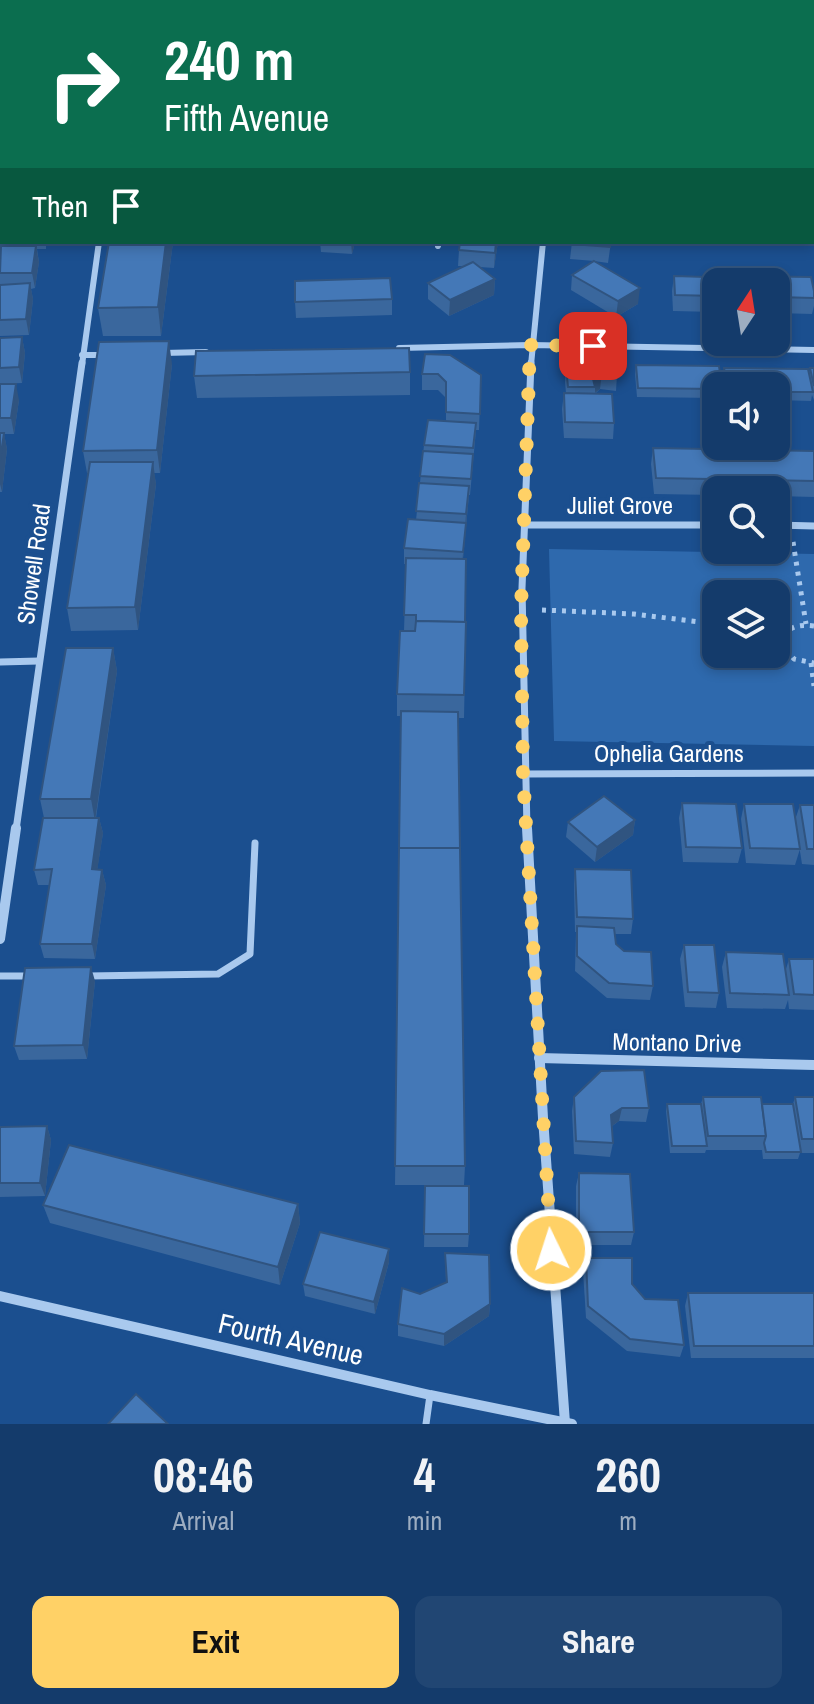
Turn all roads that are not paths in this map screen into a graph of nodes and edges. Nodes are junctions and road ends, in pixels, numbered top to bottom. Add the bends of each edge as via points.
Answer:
1 (99, 244) edge
2 (543, 244) edge
3 (530, 345) junction
4 (386, 348) edge
5 (814, 350) edge
6 (210, 352) edge
7 (114, 354) edge
8 (146, 354) edge
9 (82, 355) junction
10 (524, 525) junction
11 (702, 525) edge
12 (790, 525) edge
13 (814, 526) edge
14 (39, 661) junction
15 (0, 662) edge
16 (814, 773) edge
17 (523, 774) junction
18 (255, 843) dead end
19 (0, 939) edge
20 (0, 976) edge
21 (31, 976) edge
22 (78, 976) edge
23 (539, 1058) junction
24 (814, 1065) edge
25 (0, 1296) edge
26 (430, 1395) junction
27 (565, 1423) edge
28 (426, 1424) edge
29 (572, 1424) edge

1 - 9 street, Showell Road
2 - 3 street
3 - 4 street
3 - 5 street
3 - 10 street
6 - 8 street
7 - 9 street
9 - 14 street, Showell Road
10 - 11 street, Juliet Grove
10 - 17 street
12 - 13 street
14 - 15 street
14 - 19 street, Showell Road
16 - 17 street, Ophelia Gardens
17 - 23 street
18 - 22 lane via 250,954 218,974
20 - 21 lane
23 - 24 street, Montano Drive
23 - 27 street
25 - 26 street, Fourth Avenue
26 - 27 street, Fourth Avenue
26 - 28 lane
27 - 29 street, Fourth Avenue

